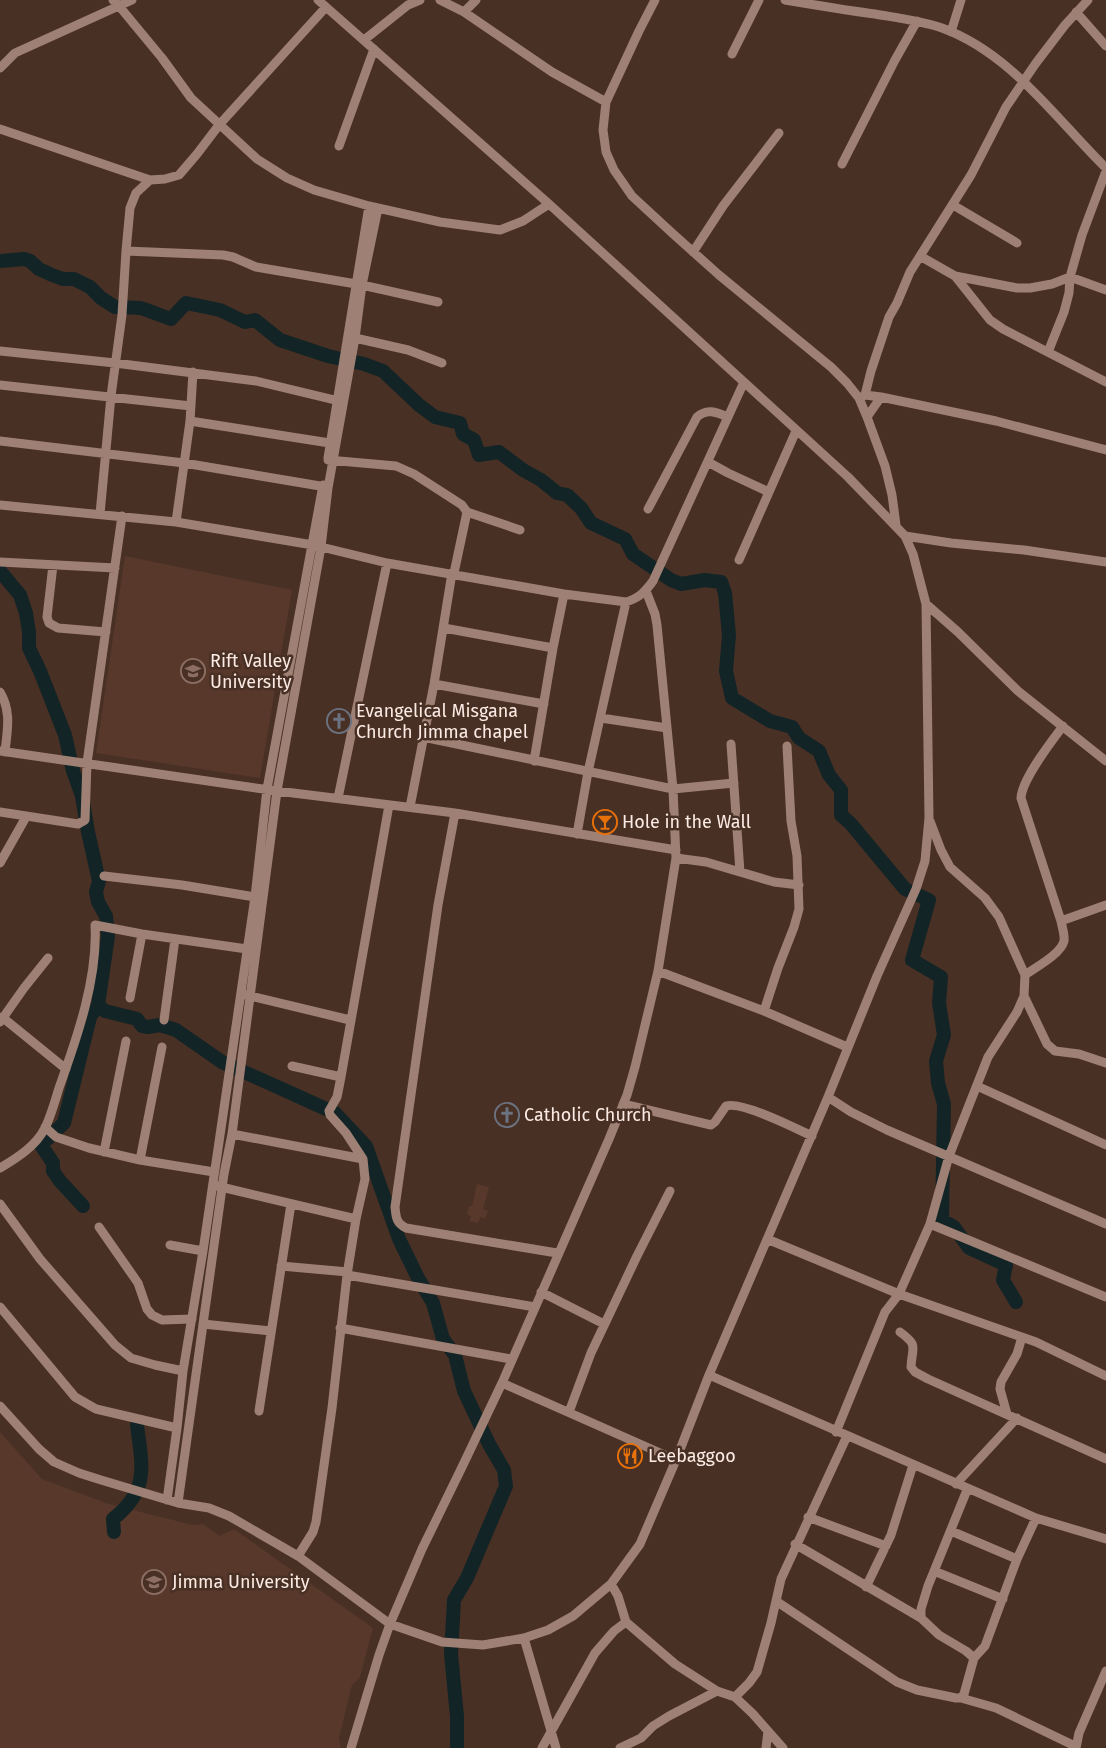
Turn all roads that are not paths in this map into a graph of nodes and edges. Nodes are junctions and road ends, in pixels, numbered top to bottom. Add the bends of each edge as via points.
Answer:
1 (132, 0) edge
2 (318, 0) edge
3 (420, 0) edge
4 (440, 0) edge
5 (476, 0) edge
6 (655, 0) edge
7 (758, 0) edge
8 (785, 0) edge
9 (960, 0) edge
10 (1088, 0) edge
11 (116, 3) edge
12 (326, 7) junction
13 (464, 12) junction
14 (1076, 12) junction
15 (917, 21) junction
16 (951, 32) junction
17 (364, 40) junction
18 (1106, 46) edge
19 (374, 49) junction
20 (732, 54) dead end
21 (0, 68) edge
22 (1023, 81) junction
23 (606, 102) junction
24 (219, 124) junction
25 (0, 129) edge
26 (779, 133) dead end
27 (339, 146) dead end
28 (842, 164) dead end
29 (1106, 170) edge
30 (150, 180) junction
31 (549, 204) junction
32 (953, 205) junction
33 (373, 207) junction
34 (1017, 243) dead end
35 (126, 251) junction
36 (693, 252) junction
37 (920, 256) junction
38 (955, 276) junction
39 (1070, 277) junction
40 (359, 285) junction
41 (1106, 290) edge
42 (438, 302) dead end
43 (355, 338) junction
44 (0, 351) edge
45 (1048, 352) junction
46 (115, 362) junction
47 (442, 363) dead end
48 (193, 372) junction
49 (744, 382) junction
50 (1106, 382) edge
51 (0, 385) edge
52 (111, 396) junction
53 (862, 397) junction
54 (881, 397) junction
55 (341, 401) junction
56 (191, 406) junction
57 (728, 417) junction
58 (867, 417) junction
59 (190, 421) junction
60 (796, 431) junction
61 (0, 441) edge
62 (334, 444) junction
63 (1106, 450) edge
64 (105, 453) junction
65 (330, 461) junction
66 (708, 462) junction
67 (184, 463) junction
68 (325, 487) junction
69 (769, 492) junction
70 (0, 504) edge
71 (648, 509) dead end
72 (467, 512) junction
73 (100, 514) junction
74 (122, 516) junction
75 (176, 522) junction
76 (896, 525) junction
77 (520, 530) dead end
78 (905, 536) junction
79 (317, 546) junction
80 (739, 560) dead end
81 (1106, 561) edge
82 (0, 562) edge
83 (387, 562) junction
84 (53, 565) junction
85 (115, 568) junction
86 (453, 573) junction
87 (646, 592) junction
88 (564, 594) junction
89 (626, 602) junction
90 (926, 604) junction
91 (444, 628) junction
92 (106, 632) junction
93 (552, 648) junction
94 (434, 684) junction
95 (0, 692) edge
96 (544, 704) junction
97 (601, 718) junction
98 (1063, 726) junction
99 (666, 728) junction
100 (423, 737) junction
101 (732, 744) dead end
102 (787, 746) dead end
103 (3, 752) edge
104 (534, 761) junction
105 (1106, 762) edge
106 (87, 763) junction
107 (588, 772) junction
108 (734, 783) junction
109 (266, 789) junction
110 (673, 789) junction
111 (277, 790) junction
112 (338, 798) junction
113 (389, 806) junction
114 (410, 807) junction
115 (0, 812) edge
116 (455, 813) junction
117 (26, 817) junction
118 (929, 818) junction
119 (577, 834) junction
120 (676, 854) junction
121 (0, 863) edge
122 (740, 872) junction
123 (104, 876) dead end
124 (799, 885) junction
125 (255, 897) junction
126 (1106, 906) edge
127 (1062, 921) junction
128 (142, 934) junction
129 (175, 939) junction
130 (247, 949) junction
131 (48, 958) dead end
132 (658, 970) junction
133 (1025, 975) junction
134 (240, 994) junction
135 (250, 996) junction
136 (1024, 996) junction
137 (130, 998) dead end
138 (764, 1010) junction
139 (1, 1020) edge
140 (164, 1020) dead end
141 (350, 1020) junction
142 (126, 1041) dead end
143 (162, 1047) dead end
144 (848, 1047) junction
145 (1106, 1063) edge
146 (292, 1066) dead end
147 (66, 1069) junction
148 (341, 1077) junction
149 (977, 1086) junction
150 (828, 1097) junction
151 (623, 1104) junction
152 (45, 1127) junction
153 (232, 1134) junction
154 (812, 1136) junction
155 (1106, 1145) edge
156 (104, 1152) junction
157 (950, 1156) junction
158 (363, 1159) junction
159 (140, 1160) junction
160 (0, 1168) edge
161 (214, 1172) junction
162 (212, 1186) junction
163 (223, 1186) junction
164 (670, 1191) dead end
165 (0, 1204) edge
166 (291, 1204) junction
167 (356, 1220) junction
168 (930, 1224) junction
169 (1106, 1224) edge
170 (99, 1227) dead end
171 (767, 1239) junction
172 (170, 1245) dead end
173 (203, 1250) junction
174 (557, 1253) junction
175 (281, 1266) junction
176 (348, 1274) junction
177 (541, 1292) junction
178 (899, 1294) junction
179 (1106, 1297) edge
180 (535, 1307) junction
181 (0, 1308) edge
182 (192, 1319) junction
183 (203, 1324) junction
184 (604, 1324) junction
185 (340, 1328) junction
186 (272, 1331) junction
187 (900, 1332) dead end
188 (1022, 1337) junction
189 (511, 1359) junction
190 (183, 1370) junction
191 (709, 1375) junction
192 (1106, 1376) edge
193 (502, 1382) junction
194 (0, 1406) edge
195 (258, 1411) dead end
196 (569, 1412) junction
197 (1007, 1414) junction
198 (1016, 1418) junction
199 (177, 1428) junction
200 (836, 1432) junction
201 (847, 1436) junction
202 (1106, 1459) edge
203 (676, 1460) junction
204 (913, 1465) junction
205 (956, 1484) junction
206 (967, 1490) junction
207 (165, 1499) junction
208 (178, 1502) junction
209 (808, 1517) junction
210 (1036, 1518) junction
211 (951, 1531) junction
212 (1106, 1539) edge
213 (796, 1544) junction
214 (886, 1546) junction
215 (298, 1556) junction
216 (1017, 1558) junction
217 (934, 1571) junction
218 (611, 1584) junction
219 (866, 1587) junction
220 (1003, 1599) junction
221 (776, 1601) junction
222 (921, 1618) junction
223 (626, 1622) junction
224 (390, 1624) junction
225 (524, 1638) junction
226 (974, 1658) junction
227 (1106, 1670) edge
228 (717, 1691) junction
229 (735, 1698) junction
230 (961, 1698) junction
231 (551, 1731) junction
232 (768, 1731) junction
233 (1075, 1747) edge
234 (351, 1748) edge
235 (542, 1748) edge
236 (556, 1748) edge
237 (620, 1748) edge
238 (766, 1748) edge
239 (783, 1748) edge

1 - 11 street
2 - 12 street
3 - 17 street via 408,5
4 - 13 street
5 - 13 street
6 - 23 street
7 - 20 street
8 - 15 street
9 - 16 street
10 - 14 street
11 - 21 street via 15,53
11 - 24 street via 191,98
12 - 17 street
12 - 24 street
13 - 23 street via 552,72
14 - 18 street
14 - 22 street
15 - 16 street
15 - 28 street
16 - 22 street via 988,53
17 - 19 street
19 - 27 street
19 - 31 street
22 - 29 street
22 - 32 street
23 - 36 street via 603,130 606,152 614,170 632,196
24 - 30 street via 179,174
24 - 33 street via 258,159 287,178 314,190
25 - 30 street
26 - 36 street via 723,206
29 - 39 street
30 - 35 street via 133,199
31 - 33 street via 523,221 500,230 440,222
31 - 49 street
32 - 34 street
32 - 37 street
33 - 40 street
35 - 40 street via 222,255 256,267
35 - 46 street
36 - 53 street via 831,367
37 - 38 street
37 - 53 street via 889,317
38 - 39 street via 1017,288 1052,284
38 - 45 street via 990,320
39 - 41 street
39 - 45 street via 1064,312
40 - 42 street
40 - 43 street
40 - 55 street
43 - 47 street via 408,350
43 - 55 street
44 - 46 street
45 - 50 street
46 - 48 street
46 - 52 street
48 - 55 street via 256,381
48 - 56 street
49 - 57 street
49 - 60 street
51 - 52 street
52 - 56 street
52 - 64 street
53 - 54 street
53 - 58 street
54 - 58 street
54 - 63 street via 996,421
55 - 62 street
56 - 59 street
57 - 66 street
57 - 71 street via 708,411 697,417
58 - 76 street via 885,466
59 - 62 street
59 - 67 street
60 - 69 street
60 - 76 street
61 - 64 street
62 - 65 street
64 - 67 street
64 - 73 street
65 - 68 street
65 - 72 street via 396,466 462,505
66 - 69 street
66 - 87 street
67 - 68 street
67 - 75 street
68 - 79 street
69 - 80 street
70 - 73 street
72 - 77 street
72 - 86 street
73 - 74 street
74 - 75 street
74 - 85 street
75 - 79 street
76 - 78 street
78 - 81 street
78 - 90 street
79 - 83 street
79 - 109 street
79 - 111 street
82 - 84 street
83 - 86 street
83 - 112 street
84 - 85 street
84 - 92 street via 49,623 58,628
85 - 92 street
86 - 88 street
86 - 91 street
87 - 89 street
87 - 99 street via 657,625
88 - 89 street
88 - 93 street
89 - 97 street
90 - 98 street via 1018,690
90 - 118 street
91 - 93 street
91 - 94 street
92 - 106 street
93 - 96 street
94 - 96 street
94 - 100 street
95 - 103 street via 9,716
96 - 104 street
97 - 99 street
97 - 107 street
98 - 105 street
98 - 127 street via 1037,764 1021,798
99 - 110 street
100 - 104 street
100 - 114 street
101 - 108 street
102 - 124 street
103 - 106 street
104 - 107 street
106 - 109 street
106 - 117 street via 85,818 78,824
107 - 110 street
107 - 119 street
108 - 110 street
108 - 122 street
109 - 111 street
109 - 125 street
110 - 120 street
111 - 112 street
111 - 135 street
112 - 113 street
113 - 114 street
113 - 141 street
114 - 116 street
115 - 117 street
116 - 119 street
116 - 174 street via 427,982 395,1207 396,1219 406,1228
117 - 121 street
118 - 133 street via 950,867 986,898 999,917
118 - 144 street via 925,861 916,888
119 - 120 street
120 - 122 street
120 - 132 street
122 - 124 street
123 - 125 street
124 - 138 street via 799,909 794,927
125 - 130 street
126 - 127 street
127 - 133 street via 1064,940 1060,949
128 - 129 street
128 - 137 street
128 - 147 street via 95,924 96,944 90,987
129 - 130 street
129 - 140 street
130 - 134 street
131 - 139 street
132 - 138 street
132 - 151 street
133 - 136 street
134 - 135 street
134 - 161 street
135 - 141 street
135 - 153 street
136 - 145 street via 1047,1044 1055,1051 1079,1054
136 - 149 street via 988,1057
138 - 144 street
139 - 147 street
141 - 148 street
142 - 156 street
143 - 159 street
144 - 150 street
146 - 148 street
147 - 152 street
148 - 158 street via 330,1115
149 - 155 street
149 - 157 street
150 - 154 street
150 - 157 street via 887,1130
151 - 154 street via 711,1125 726,1106 734,1105 766,1115
151 - 174 street
152 - 156 street via 56,1137
152 - 160 street via 34,1143
153 - 158 street
153 - 163 street
154 - 171 street
156 - 159 street
157 - 168 street
157 - 169 street
158 - 167 street via 364,1179
159 - 161 street
161 - 162 street
162 - 163 street
162 - 173 street
163 - 166 street
163 - 183 street
164 - 184 street
165 - 190 street via 40,1259 115,1346 131,1358
166 - 167 street
166 - 175 street
167 - 176 street
168 - 178 street
168 - 179 street
170 - 182 street via 138,1283 152,1315 162,1320
171 - 178 street
171 - 191 street
172 - 173 street
173 - 182 street
174 - 177 street
175 - 176 street
175 - 186 street
176 - 180 street
176 - 185 street
177 - 180 street
177 - 184 street
178 - 188 street
178 - 200 street via 885,1312
180 - 189 street
181 - 199 street via 75,1397 96,1408
182 - 190 street
183 - 186 street
183 - 208 street
184 - 196 street
185 - 189 street
185 - 215 street via 316,1522
186 - 195 street
187 - 197 street via 911,1340 911,1367 915,1372
188 - 192 street
188 - 197 street via 1017,1354 1001,1382
189 - 193 street
190 - 199 street
191 - 200 street
191 - 203 street
193 - 196 street
193 - 224 street
194 - 207 street via 54,1462 79,1473
196 - 203 street
197 - 198 street
198 - 202 street
198 - 205 street
199 - 207 street
200 - 201 street
201 - 204 street
201 - 209 street
203 - 218 street via 640,1544
204 - 205 street
204 - 214 street
205 - 206 street
206 - 210 street
206 - 211 street
207 - 208 street
208 - 215 street via 229,1516
209 - 213 street
209 - 214 street
210 - 212 street
210 - 216 street
211 - 216 street
211 - 217 street
213 - 219 street
213 - 221 street via 781,1578
214 - 219 street
215 - 224 street
216 - 220 street
217 - 220 street
217 - 222 street
218 - 223 street
218 - 225 street via 573,1616 548,1630
219 - 222 street
220 - 226 street via 984,1646
221 - 229 street via 757,1672
221 - 230 street via 898,1682 918,1690
222 - 226 street via 939,1635
223 - 228 street via 675,1664
223 - 231 street via 595,1653
224 - 225 street via 442,1642 480,1644
224 - 234 street
225 - 231 street
226 - 230 street
227 - 233 street
228 - 229 street
228 - 237 street via 669,1716 641,1738
229 - 232 street
230 - 233 street via 996,1708
231 - 235 street
231 - 236 street
232 - 238 street
232 - 239 street

